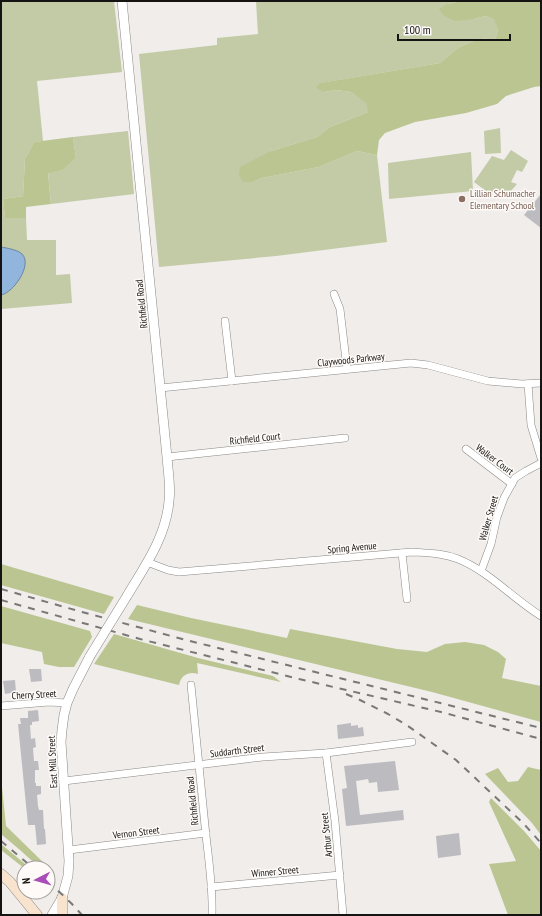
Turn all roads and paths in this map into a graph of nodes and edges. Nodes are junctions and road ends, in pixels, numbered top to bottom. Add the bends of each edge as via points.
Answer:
1 (122, 1) edge
2 (334, 294) dead end
3 (225, 321) dead end
4 (347, 369) junction
5 (232, 381) junction
6 (541, 383) edge
7 (528, 384) junction
8 (160, 388) junction
9 (345, 438) dead end
10 (466, 449) dead end
11 (167, 457) junction
12 (541, 458) edge
13 (541, 463) edge
14 (512, 484) junction
15 (402, 553) junction
16 (147, 562) junction
17 (481, 571) junction
18 (127, 596) joint
19 (407, 599) dead end
20 (541, 616) edge
21 (191, 685) dead end
22 (67, 703) junction
23 (1, 706) edge
24 (412, 742) dead end
25 (326, 753) junction
26 (199, 765) junction
27 (64, 781) junction
28 (206, 833) junction
29 (69, 850) junction
30 (1, 874) edge
31 (340, 875) junction
32 (211, 887) junction
33 (62, 898) junction
34 (37, 915) edge
35 (52, 915) edge
36 (62, 915) edge
37 (212, 915) edge
38 (343, 915) edge

1 - 8 street, Richfield Road
2 - 4 street via 340,309
3 - 5 street
4 - 5 street, Claywoods Parkway
4 - 7 street, Claywoods Parkway via 411,363 488,381
5 - 8 street, Claywoods Parkway
6 - 7 street, Claywoods Parkway
7 - 12 street via 531,425
8 - 11 street, Richfield Road
9 - 11 street, Richfield Court
10 - 14 street, Walker Court
11 - 16 street, Richfield Road via 170,500 167,516
13 - 14 street, Walker Street via 515,478
14 - 17 street, Walker Street via 497,517
15 - 16 street, Spring Avenue via 180,572
15 - 17 street, Spring Avenue via 435,553 457,559
15 - 19 street
16 - 18 street, Richfield Road
17 - 20 street, Spring Avenue
18 - 22 street, East Mill Street, bridge via 90,656
21 - 26 street, Richfield Road
22 - 23 street, Cherry Street
22 - 27 street, East Mill Street via 61,736
24 - 25 street, Suddarth Street
25 - 26 street, Suddarth Street
25 - 31 street, Arthur Street
26 - 27 street, Suddarth Street
26 - 28 street, Richfield Road
27 - 29 street, East Mill Street
28 - 29 street, Vernon Street
28 - 32 street, Richfield Road
29 - 33 street, East Mill Street via 68,876
30 - 34 main road
31 - 32 street, Winner Street
31 - 38 street, Arthur Street
32 - 37 street, Richfield Road
33 - 35 street, East Mill Street
33 - 36 main road

